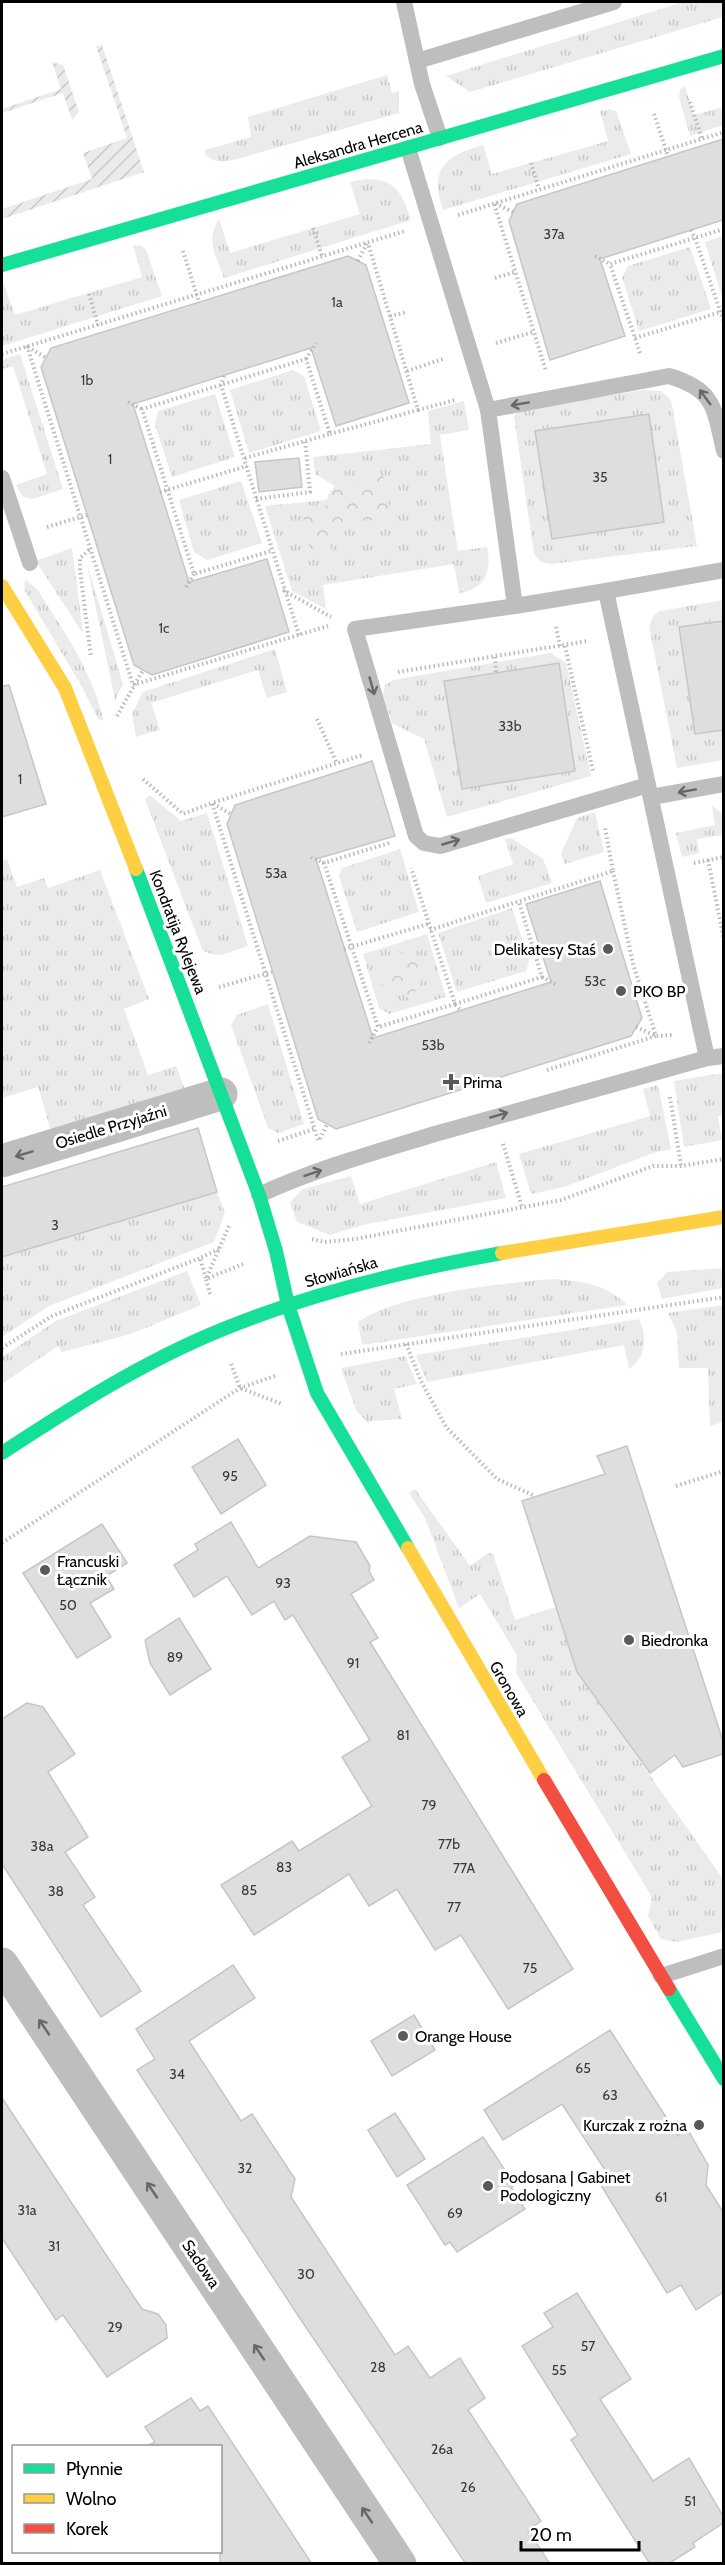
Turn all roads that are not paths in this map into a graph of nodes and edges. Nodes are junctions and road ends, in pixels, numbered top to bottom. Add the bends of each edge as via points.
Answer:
1 (404, 2) edge
2 (614, 2) edge
3 (723, 57) edge
4 (417, 62) junction
5 (440, 138) junction
6 (408, 148) junction
7 (2, 265) edge
8 (488, 410) junction
9 (723, 451) edge
10 (2, 478) edge
11 (30, 563) dead end
12 (723, 570) edge
13 (2, 586) edge
14 (606, 591) junction
15 (515, 606) junction
16 (723, 784) edge
17 (650, 791) junction
18 (715, 1057) edge
19 (221, 1094) junction
20 (2, 1161) edge
21 (259, 1195) junction
22 (723, 1217) edge
23 (288, 1305) junction
24 (2, 1453) edge
25 (723, 1956) edge
26 (2, 1964) edge
27 (661, 1976) junction
28 (723, 2076) edge
29 (400, 2564) edge

1 - 4 lane
2 - 4 lane
3 - 5 street, Aleksandra Hercena
4 - 5 lane
5 - 6 street, Aleksandra Hercena
6 - 7 street, Aleksandra Hercena
6 - 8 lane
9 -> 8 lane via 714,409 702,390 669,376
8 - 15 lane
10 - 11 lane
12 - 14 lane
13 - 19 street, Kondratija Rylejewa via 74,707
14 - 15 lane
14 - 17 lane
15 -> 17 lane via 355,630 390,747 409,837 440,846 599,797
16 -> 17 lane
17 - 18 lane
21 -> 18 lane via 364,1155
19 -> 20 street, Osiedle Przyjaźni
19 - 21 street, Kondratija Rylejewa
21 - 23 street, Kondratija Rylejewa
22 - 23 street, Słowiańska via 445,1263 381,1277
23 - 24 street, Słowiańska via 220,1330 153,1362 69,1409
23 - 27 street, Gronowa via 322,1403
25 - 27 lane
29 -> 26 street, Sadowa
27 - 28 street, Gronowa

